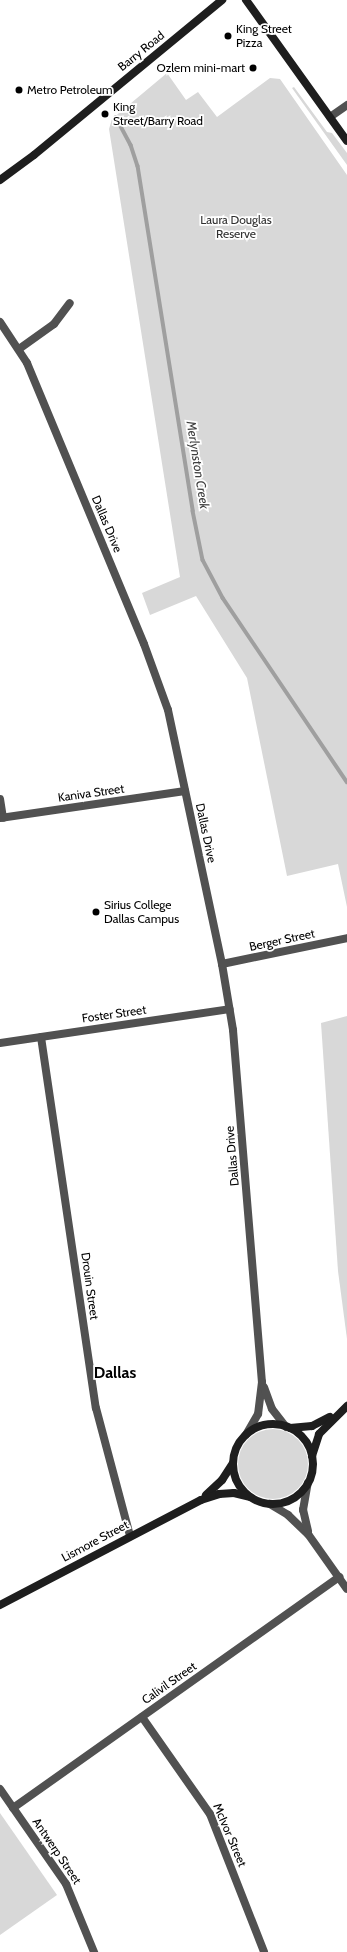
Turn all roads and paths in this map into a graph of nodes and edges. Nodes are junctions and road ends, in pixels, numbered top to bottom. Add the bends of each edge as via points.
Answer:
1 (222, 0) edge
2 (246, 0) edge
3 (347, 105) edge
4 (330, 117) junction
5 (347, 141) edge
6 (0, 180) edge
7 (70, 303) dead end
8 (0, 322) edge
9 (19, 349) junction
10 (185, 791) junction
11 (0, 799) edge
12 (1, 818) edge
13 (347, 938) edge
14 (222, 964) junction
15 (230, 1009) junction
16 (41, 1036) junction
17 (0, 1043) edge
18 (262, 1382) junction
19 (288, 1428) junction
20 (246, 1435) junction
21 (312, 1457) junction
22 (233, 1463) junction
23 (308, 1482) junction
24 (250, 1497) junction
25 (201, 1500) junction
26 (270, 1504) junction
27 (308, 1534) junction
28 (130, 1536) junction
29 (339, 1577) junction
30 (347, 1589) edge
31 (0, 1605) edge
32 (142, 1717) junction
33 (0, 1790) edge
34 (13, 1808) junction
35 (94, 1952) edge
36 (264, 1952) edge

1 - 6 street, Barry Road
2 - 4 street
3 - 4 street
4 - 5 street
7 - 9 street via 54,324
8 - 9 street, Dallas Drive
9 - 10 street, Dallas Drive via 165,698
10 - 12 street, Kaniva Street
10 - 14 street, Dallas Drive
11 - 12 street
13 - 14 street, Berger Street
14 - 15 street, Dallas Drive
15 - 16 street, Foster Street
15 - 18 street, Dallas Drive
16 - 17 street, Foster Street
16 - 28 street, Drouin Street via 96,1408
18 - 19 street, Dallas Drive via 272,1409
18 - 20 street, Dallas Drive via 258,1414
19 - 20 street via 268,1425 256,1428
19 - 21 street via 304,1440
19 - 21 street via 312,1426 347,1406 319,1434
20 - 22 street via 238,1445
21 - 23 street
22 - 24 street via 236,1481
22 - 25 street, Lismore Street via 217,1487
23 - 26 street via 298,1496 287,1502
23 - 27 street via 303,1510
24 - 25 street, Lismore Street via 234,1493 219,1494
24 - 26 street
25 - 28 street, Lismore Street
26 - 27 street via 288,1514
27 - 29 street
28 - 31 street, Lismore Street
29 - 30 street
29 - 32 street, Calivil Street
32 - 34 street, Calivil Street
32 - 36 street, McIvor Street via 210,1814
33 - 34 street, Antwerp Street
34 - 35 street, Antwerp Street via 71,1892

